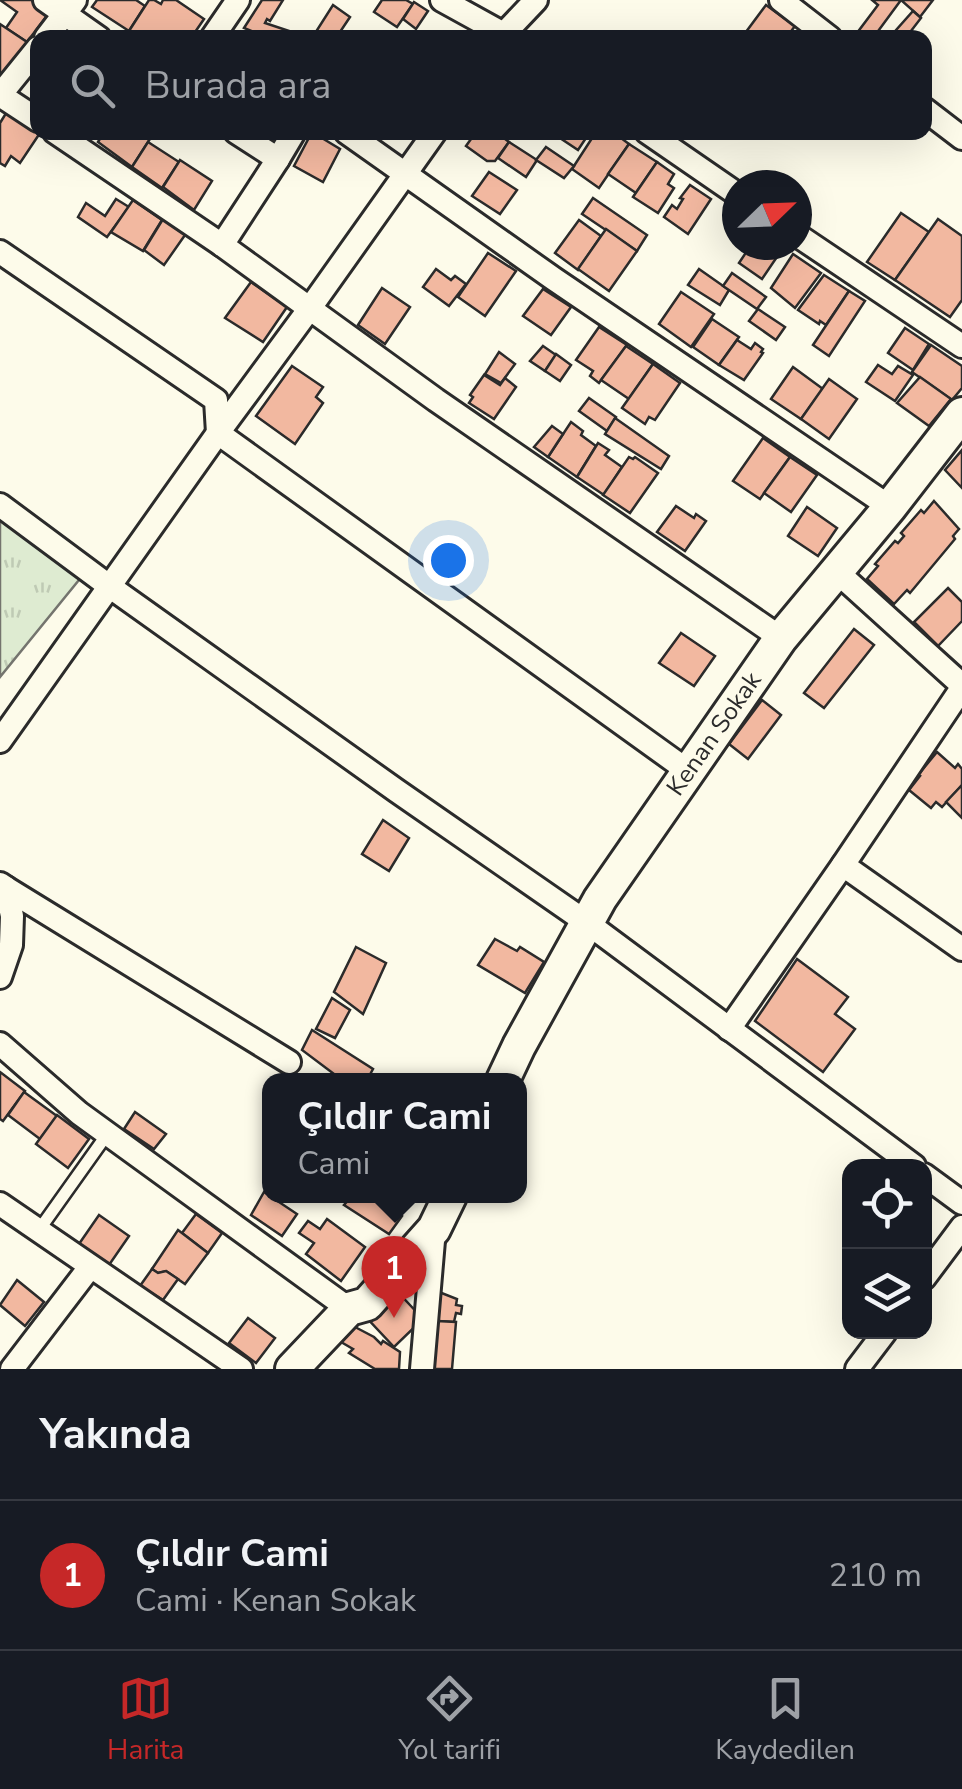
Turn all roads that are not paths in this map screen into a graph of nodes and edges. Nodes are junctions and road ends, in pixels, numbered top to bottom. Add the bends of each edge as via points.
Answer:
1 (45, 0) edge
2 (238, 0) edge
3 (442, 0) edge
4 (536, 0) edge
5 (781, 0) edge
6 (70, 7) edge
7 (52, 30) edge
8 (92, 30) edge
9 (217, 30) edge
10 (494, 30) edge
11 (510, 30) edge
12 (820, 30) edge
13 (30, 58) edge
14 (0, 95) edge
15 (30, 115) edge
16 (932, 115) edge
17 (962, 138) edge
18 (68, 140) edge
19 (248, 140) edge
20 (289, 140) edge
21 (358, 140) edge
22 (430, 140) edge
23 (659, 140) edge
24 (278, 159) junction
25 (407, 174) junction
26 (722, 184) edge
27 (222, 244) junction
28 (812, 245) edge
29 (0, 252) edge
30 (310, 308) junction
31 (962, 346) edge
32 (962, 414) edge
33 (218, 433) junction
34 (0, 504) edge
35 (890, 507) junction
36 (836, 571) junction
37 (109, 586) junction
38 (781, 638) junction
39 (962, 686) edge
40 (0, 741) edge
41 (688, 771) junction
42 (843, 864) junction
43 (3, 886) edge
44 (586, 922) junction
45 (962, 948) edge
46 (0, 976) edge
47 (729, 1028) junction
48 (0, 1044) edge
49 (289, 1062) dead end
50 (507, 1073) edge
51 (108, 1133) junction
52 (905, 1159) edge
53 (932, 1180) edge
54 (962, 1202) edge
55 (447, 1203) edge
56 (0, 1204) edge
57 (962, 1227) edge
58 (39, 1230) junction
59 (434, 1230) junction
60 (932, 1267) edge
61 (90, 1268) junction
62 (349, 1309) junction
63 (879, 1339) edge
64 (12, 1369) edge
65 (241, 1369) edge
66 (292, 1369) edge
67 (422, 1369) edge
68 (857, 1369) edge

1 - 6 street
2 - 9 street
3 - 10 street
4 - 11 street
5 - 12 street
6 - 7 street
6 - 8 street
13 - 14 street
14 - 15 street
16 - 17 street
18 - 27 street
19 - 24 street
20 - 24 street
21 - 25 street
22 - 25 street
23 - 26 street
24 - 27 street
25 - 30 street
25 - 35 street
27 - 30 street
28 - 31 street
29 - 33 street via 216,400
30 - 33 street
30 - 38 street
32 - 35 street, Kenan Sokak
33 - 37 street
33 - 41 street
34 - 37 street
35 - 36 street, Kenan Sokak
36 - 38 street, Kenan Sokak
36 - 39 street
37 - 40 street
37 - 44 street
38 - 41 street, Kenan Sokak
39 - 42 street
41 - 44 street, Kenan Sokak
42 - 45 street
42 - 47 street
43 - 46 street via 12,945
43 - 49 street
44 - 47 street
44 - 50 street, Kenan Sokak
47 - 52 street
48 - 51 street
51 - 58 lane
51 - 62 street
53 - 54 street
55 - 59 street
56 - 58 street
57 - 60 street
58 - 61 street
59 - 62 street via 366,1304
59 - 67 street
61 - 64 street
61 - 65 street
62 - 66 street
63 - 68 street

